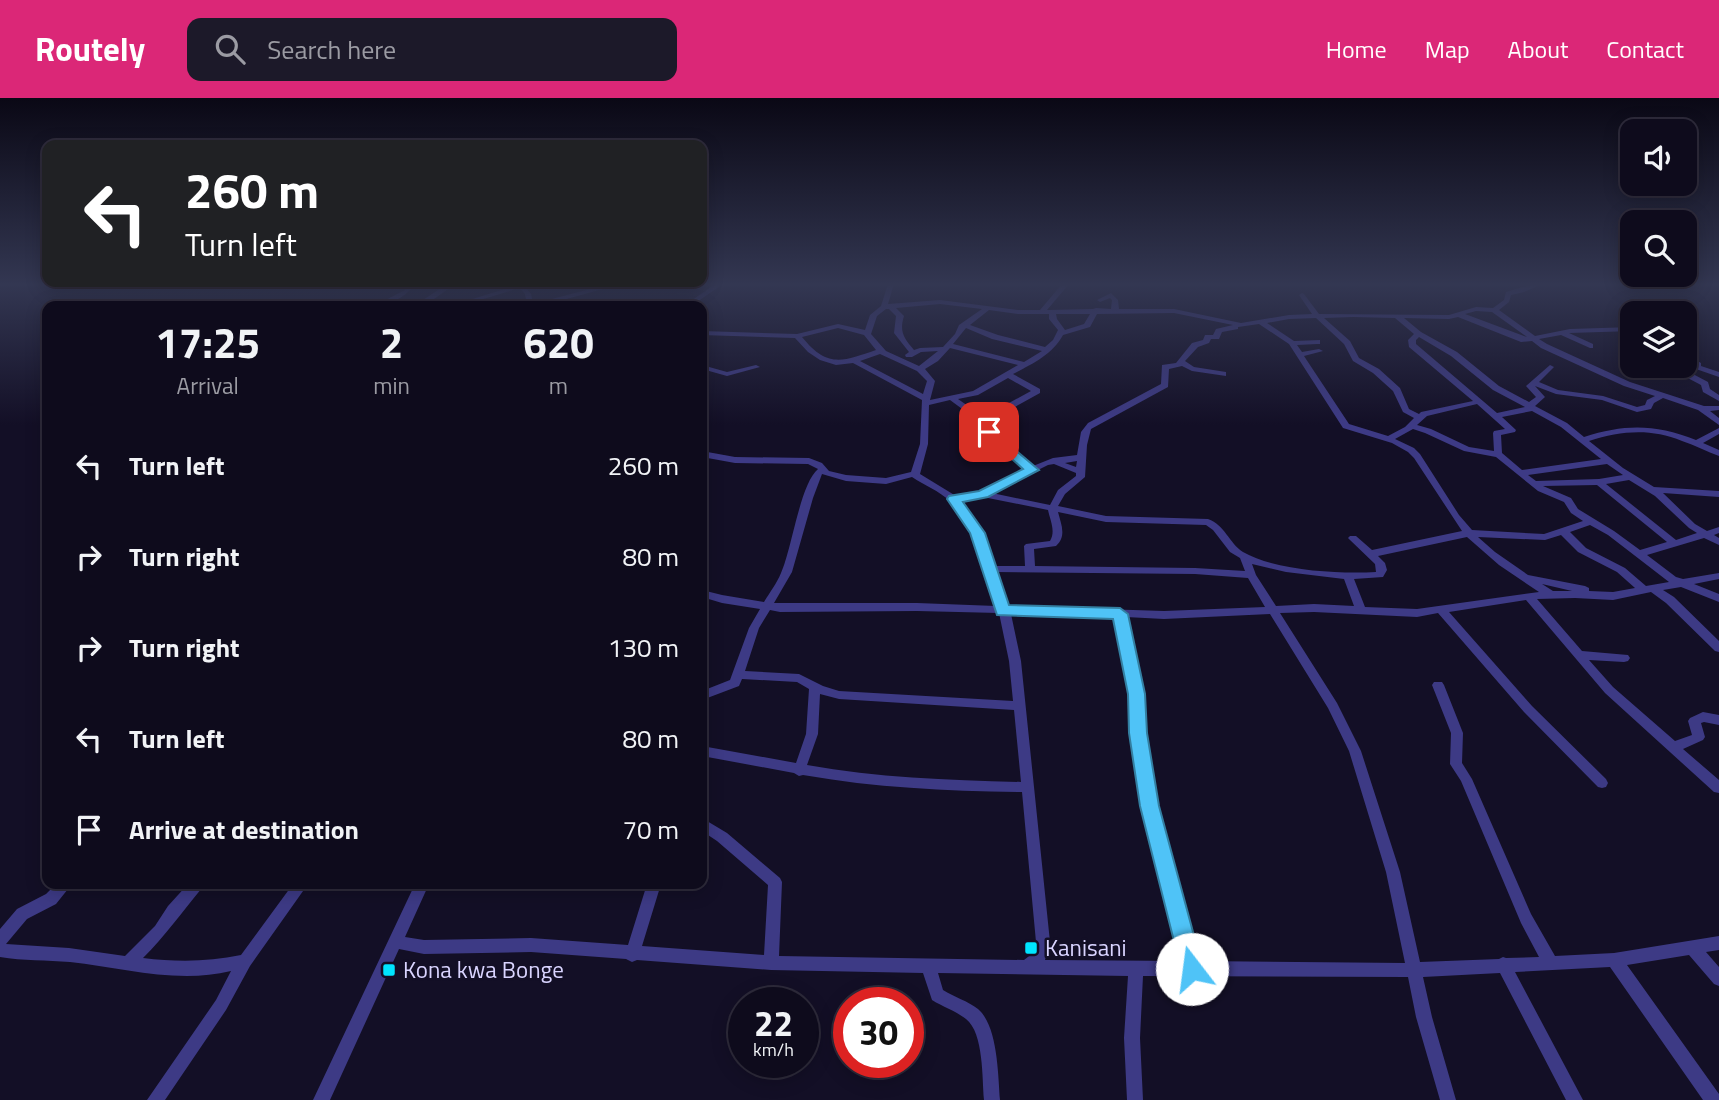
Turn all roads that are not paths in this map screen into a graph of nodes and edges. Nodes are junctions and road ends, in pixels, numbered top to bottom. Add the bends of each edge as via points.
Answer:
1 (818, 331) edge
2 (857, 331) edge
3 (897, 331) edge
4 (960, 331) edge
5 (979, 331) edge
6 (1061, 331) edge
7 (1069, 331) edge
8 (1220, 331) edge
9 (1276, 331) edge
10 (1334, 331) edge
11 (1414, 331) edge
12 (1498, 331) edge
13 (1521, 331) edge
14 (1602, 331) edge
15 (1295, 332) dead end
16 (707, 333) edge
17 (866, 333) joint
18 (1563, 333) junction
19 (1059, 334) junction
20 (1418, 334) junction
21 (797, 336) junction
22 (1532, 339) junction
23 (1317, 342) dead end
24 (1295, 343) junction
25 (1590, 346) dead end
26 (946, 347) junction
27 (1046, 350) junction
28 (881, 351) junction
29 (1320, 351) dead end
30 (913, 353) junction
31 (1300, 355) junction
32 (852, 360) junction
33 (900, 360) junction
34 (1181, 362) junction
35 (1025, 365) junction
36 (757, 367) dead end
37 (1550, 367) dead end
38 (1697, 367) edge
39 (707, 368) edge
40 (920, 369) junction
41 (1007, 374) junction
42 (1223, 374) dead end
43 (1719, 375) edge
44 (1694, 378) edge
45 (1535, 383) junction
46 (1661, 396) junction
47 (953, 399) junction
48 (1719, 399) edge
49 (926, 401) junction
50 (1478, 402) junction
51 (1531, 407) junction
52 (1719, 408) edge
53 (1702, 409) junction
54 (1497, 416) junction
55 (1418, 417) junction
56 (981, 418) junction
57 (1719, 422) edge
58 (1411, 426) junction
59 (1719, 431) edge
60 (1392, 438) dead end
61 (1582, 440) junction
62 (1696, 443) junction
63 (1719, 453) edge
64 (707, 455) edge
65 (1500, 455) junction
66 (1082, 457) junction
67 (1054, 461) junction
68 (1608, 461) junction
69 (822, 470) junction
70 (1032, 470) junction
71 (1081, 472) junction
72 (1521, 473) junction
73 (914, 474) junction
74 (1630, 477) junction
75 (1599, 482) junction
76 (1536, 484) junction
77 (1652, 490) junction
78 (983, 494) junction
79 (1719, 494) edge
80 (954, 499) junction
81 (1052, 509) junction
82 (1592, 521) junction
83 (1719, 530) edge
84 (1563, 531) junction
85 (1469, 533) junction
86 (1702, 533) junction
87 (1353, 538) dead end
88 (1673, 542) junction
89 (1719, 542) edge
90 (1370, 554) junction
91 (1640, 554) junction
92 (1245, 558) junction
93 (988, 569) junction
94 (1030, 569) junction
95 (1348, 574) junction
96 (1251, 575) junction
97 (1719, 576) edge
98 (1523, 577) junction
99 (1681, 584) junction
100 (1649, 590) junction
101 (707, 594) edge
102 (1549, 595) junction
103 (1528, 596) junction
104 (1613, 596) junction
105 (1719, 598) edge
106 (766, 607) junction
107 (1273, 609) junction
108 (1361, 610) junction
109 (1441, 610) junction
110 (1004, 611) junction
111 (1120, 614) junction
112 (1719, 648) edge
113 (1577, 655) junction
114 (1624, 658) dead end
115 (740, 675) junction
116 (1438, 685) dead end
117 (815, 687) junction
118 (707, 694) edge
119 (1019, 706) junction
120 (1719, 720) edge
121 (1674, 747) junction
122 (707, 752) edge
123 (799, 771) junction
124 (1602, 783) dead end
125 (1025, 787) junction
126 (1719, 788) edge
127 (707, 828) edge
128 (61, 889) edge
129 (193, 889) edge
130 (297, 889) edge
131 (420, 889) edge
132 (652, 889) edge
133 (0, 940) edge
134 (396, 942) junction
135 (1719, 943) edge
136 (1694, 949) junction
137 (0, 950) edge
138 (632, 955) junction
139 (1614, 960) junction
140 (245, 961) junction
141 (1550, 962) junction
142 (771, 963) junction
143 (127, 964) junction
144 (1503, 964) junction
145 (1029, 965) junction
146 (929, 967) junction
147 (1136, 967) junction
148 (1192, 969) junction
149 (1413, 970) junction
150 (1719, 979) edge
151 (1713, 1095) edge
152 (155, 1100) edge
153 (321, 1100) edge
154 (992, 1100) edge
155 (1135, 1100) edge
156 (1448, 1100) edge
157 (1575, 1100) edge

1 - 21 street
2 - 17 street
3 - 30 street
4 - 26 street
5 - 27 street
6 - 19 street
7 - 19 street
8 - 34 street via 1195,345
9 - 24 street
10 - 55 street via 1358,362 1397,390 1406,410
11 - 20 street
12 - 22 street
13 - 22 street
14 - 18 street
15 - 24 street
16 - 21 street
17 - 28 street
18 - 22 street
18 - 25 street
19 - 27 street
20 - 50 street via 1412,345
20 - 51 street
21 - 32 street via 803,346 836,363
22 - 46 street via 1613,379
23 - 24 street
24 - 31 street
26 - 30 street
26 - 35 street
26 - 40 street
27 - 35 street
28 - 32 street
28 - 33 street
29 - 31 street
30 - 33 street
31 - 85 street via 1346,426 1382,435 1421,459
32 - 49 street
33 - 40 street
34 - 42 street via 1192,369
34 - 66 street via 1165,367 1165,386 1154,394 1091,424
35 - 41 street
36 - 39 street via 729,374
37 - 45 street
38 - 43 street
40 - 49 street via 932,382
41 - 47 street via 975,393
41 - 56 street via 1037,391
44 - 48 street
45 - 46 street via 1639,410
45 - 51 street via 1530,388 1541,397
46 - 53 street
47 - 49 street
47 - 56 street
49 - 73 street via 924,444
50 - 54 street
50 - 55 street
51 - 54 street
51 - 61 street
52 - 53 street
53 - 57 street
54 - 65 street via 1512,430 1497,433
55 - 58 street
56 - 70 street via 1006,449
58 - 60 street
58 - 65 street via 1466,449
59 - 62 street
61 - 62 street via 1641,427
61 - 68 street
62 - 63 street
64 - 69 street via 809,461
65 - 72 street
66 - 67 street
66 - 71 street
67 - 70 street
67 - 71 street
68 - 72 street
68 - 74 street
69 - 73 street via 846,478 883,481
69 - 106 street via 808,498 788,572
70 - 78 street
71 - 81 street
72 - 76 street
73 - 80 street
74 - 75 street
74 - 77 street
75 - 76 street
75 - 88 street
76 - 82 street via 1567,498 1574,511
77 - 79 street
77 - 86 street
78 - 80 street
78 - 81 street
80 - 93 street via 978,533
81 - 92 street via 1116,520 1209,522
81 - 94 street via 1057,540 1029,547
82 - 84 street
82 - 91 street
83 - 86 street
84 - 85 street via 1541,537
84 - 100 street via 1582,550
85 - 90 street
85 - 98 street
86 - 88 street
86 - 89 street
87 - 90 street
88 - 91 street
90 - 95 street via 1380,563 1381,573
91 - 99 street
92 - 95 street via 1278,567
92 - 96 street
93 - 94 street
93 - 110 street
94 - 96 street
95 - 108 street
96 - 107 street
97 - 99 street
98 - 102 street
98 - 104 street
99 - 100 street
99 - 105 street
100 - 104 street
100 - 112 street via 1670,600
101 - 106 street
102 - 103 street
102 - 104 street
103 - 109 street
103 - 113 street
106 - 110 street
106 - 115 street via 754,628
107 - 108 street
107 - 111 street
107 - 149 street via 1355,751 1393,872
108 - 109 street
109 - 124 street via 1528,709
110 - 111 street
110 - 119 street
111 - 148 street via 1137,694 1138,733 1150,806
113 - 114 street
113 - 121 street
115 - 117 street via 799,678
115 - 118 street via 735,683
116 - 141 street via 1457,733 1456,764
117 - 119 street via 839,695
117 - 123 street via 812,734
119 - 125 street
120 - 121 street via 1694,721 1699,737
121 - 126 street
122 - 123 street
123 - 125 street via 925,785
125 - 145 street via 1043,942 1039,957
127 - 142 street via 775,882
128 - 133 street via 51,900 22,914
129 - 143 street via 160,932
130 - 140 street
131 - 134 street
132 - 138 street
134 - 138 street via 424,947 531,945
134 - 153 street
135 - 136 street
136 - 139 street
136 - 150 street
137 - 143 street
138 - 142 street
139 - 141 street
139 - 151 street
140 - 143 street via 213,969
140 - 152 street via 221,1005
141 - 144 street
142 - 146 street
144 - 149 street
144 - 157 street
145 - 146 street
145 - 147 street
146 - 154 street via 937,995 978,1021
147 - 148 street
147 - 155 street
148 - 149 street
149 - 156 street

